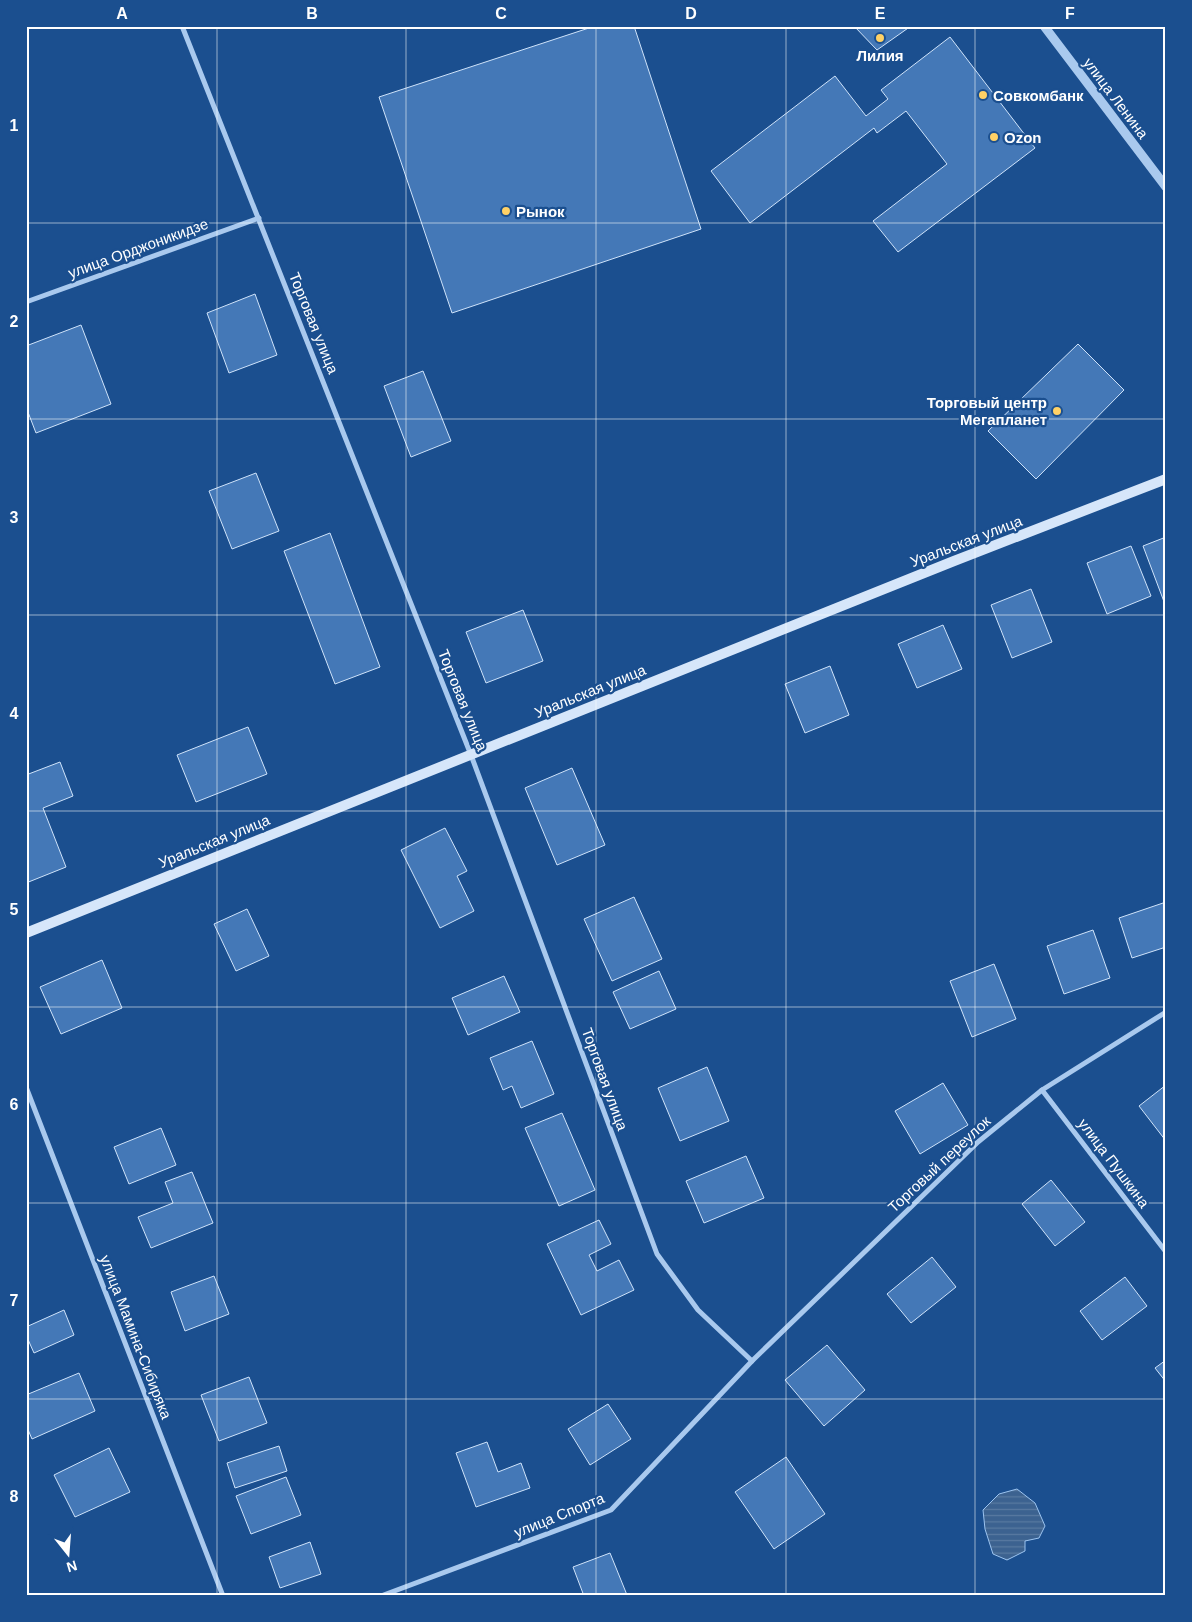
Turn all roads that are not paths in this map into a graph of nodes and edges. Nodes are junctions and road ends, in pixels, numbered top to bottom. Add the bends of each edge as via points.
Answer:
1 (182, 26) edge
2 (1044, 26) edge
3 (1166, 186) edge
4 (259, 218) junction
5 (26, 302) edge
6 (1166, 479) edge
7 (471, 755) junction
8 (26, 933) edge
9 (1166, 1012) edge
10 (26, 1087) edge
11 (1042, 1090) junction
12 (1166, 1252) edge
13 (752, 1361) junction
14 (223, 1596) edge
15 (381, 1596) edge

1 - 4 street, Торговая улица
2 - 3 street, улица Ленина
4 - 5 street, улица Орджоникидзе
4 - 7 street, Торговая улица
6 - 7 main road, Уральская улица
7 - 8 main road, Уральская улица
7 - 13 street, Торговая улица via 657,1254 698,1310
9 - 11 street, Торговый переулок
10 - 14 street, улица Мамина-Сибиряка
11 - 12 street, улица Пушкина
11 - 13 street, Торговый переулок via 978,1142
13 - 15 street, улица Спорта via 611,1510

